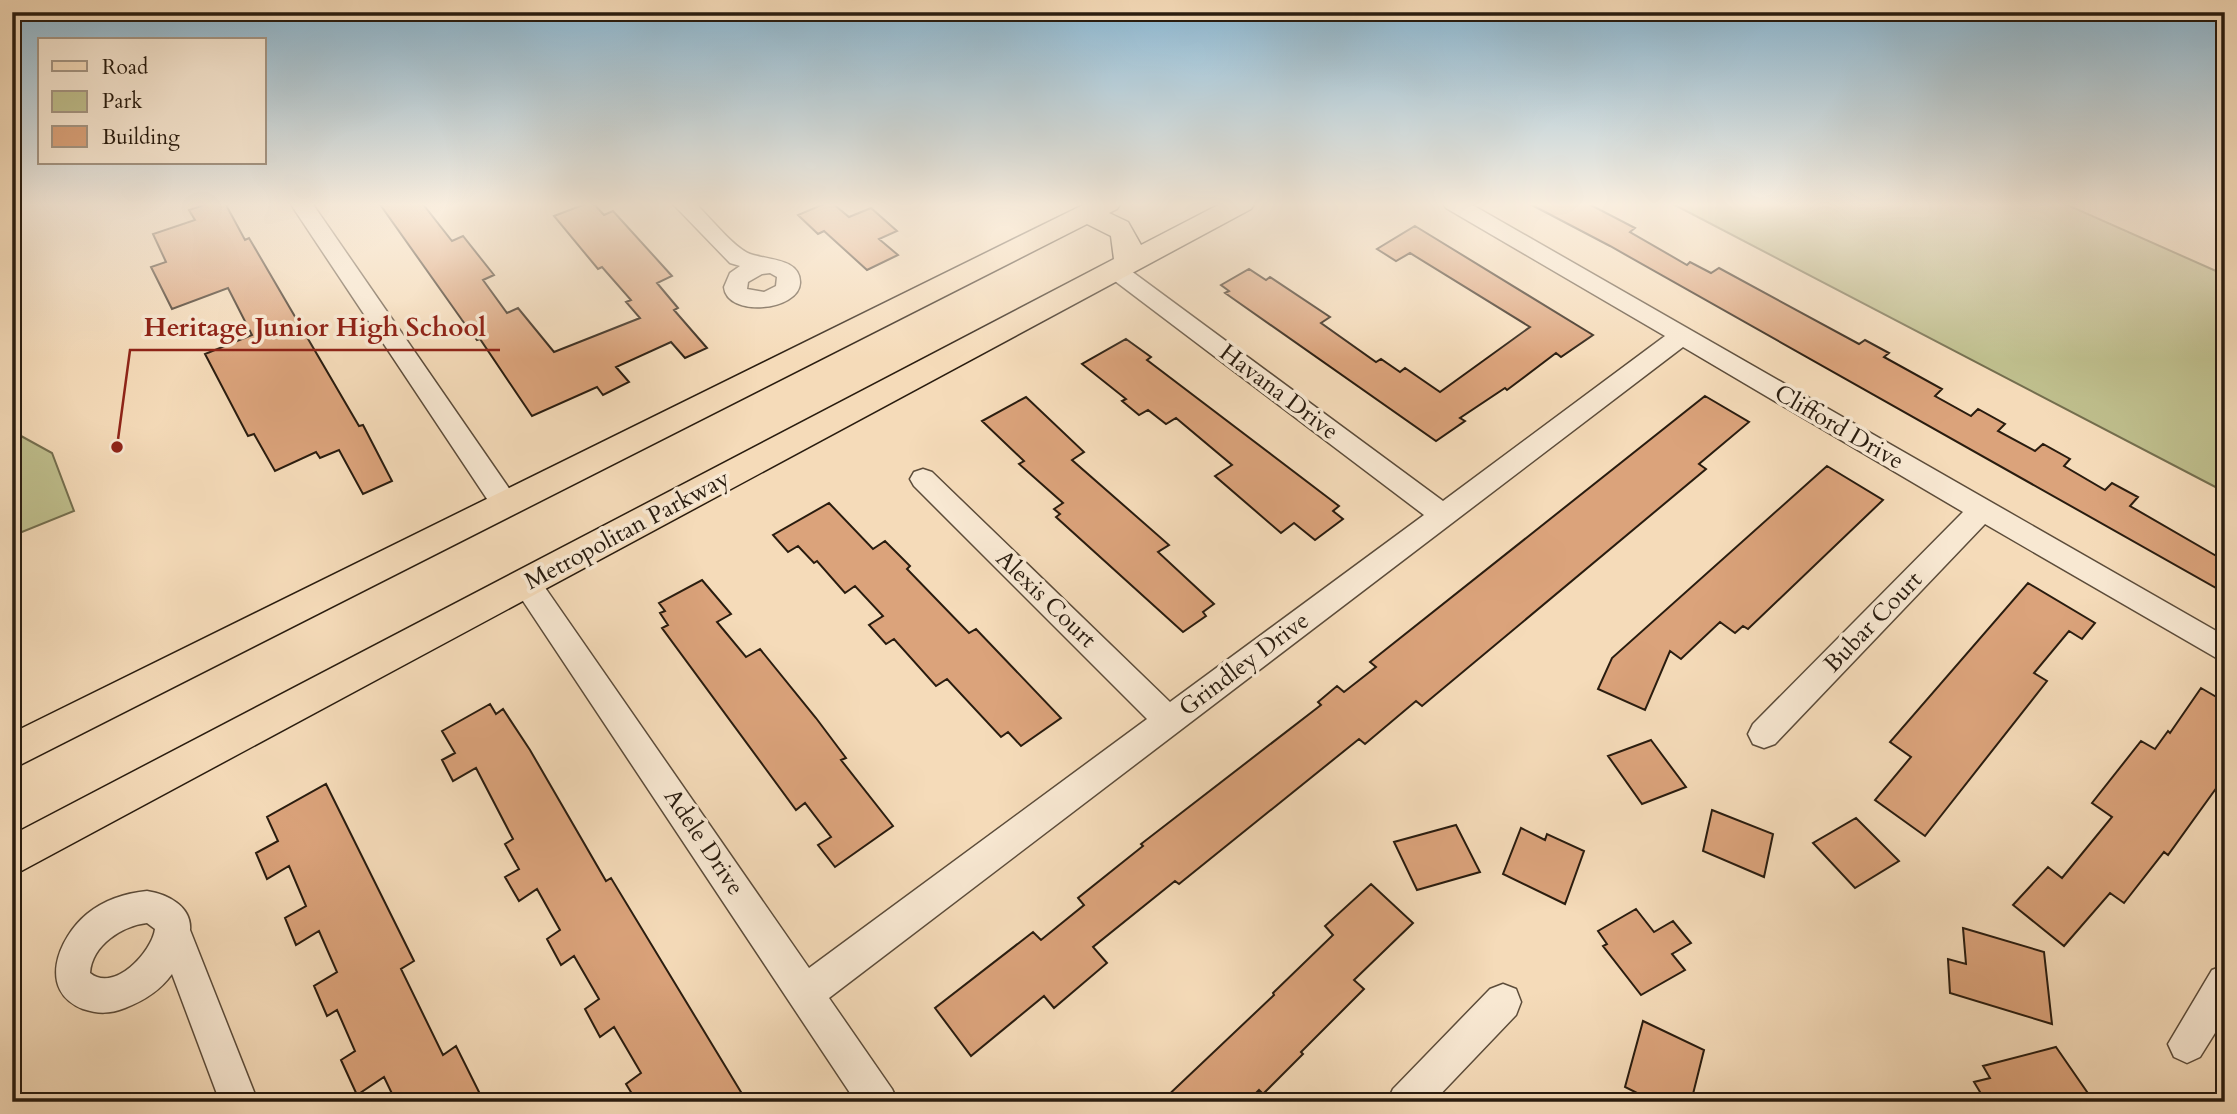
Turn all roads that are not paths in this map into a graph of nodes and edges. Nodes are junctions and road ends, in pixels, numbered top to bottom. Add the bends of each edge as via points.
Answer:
1 (336, 255) edge
2 (726, 255) edge
3 (1004, 255) edge
4 (1125, 255) edge
5 (1144, 255) edge
6 (1543, 255) edge
7 (1122, 267) junction
8 (737, 269) junction
9 (1682, 336) junction
10 (923, 478) dead end
11 (505, 504) junction
12 (1982, 510) junction
13 (1443, 514) junction
14 (527, 584) junction
15 (2225, 651) edge
16 (1169, 720) junction
17 (1763, 734) dead end
18 (12, 752) edge
19 (12, 857) edge
20 (174, 934) junction
21 (193, 981) junction
22 (139, 982) junction
23 (2225, 982) edge
24 (806, 993) junction
25 (1503, 1002) dead end
26 (2187, 1044) dead end
27 (239, 1102) edge
28 (879, 1102) edge
29 (1406, 1102) edge

1 - 11 street
2 - 8 street
3 - 11 main road
4 - 7 main road
5 - 7 main road, Metropolitan Parkway
6 - 9 street, Clifford Drive
7 - 13 street, Havana Drive
7 - 14 main road, Metropolitan Parkway
8 - 8 street via 735,286 741,296 758,300 777,296 790,279 783,270 767,266
9 - 12 street, Clifford Drive
9 - 13 street, Grindley Drive
10 - 16 street, Alexis Court
11 - 18 main road
12 - 15 street, Clifford Drive
12 - 17 street, Bubar Court
13 - 16 street, Grindley Drive
14 - 19 main road, Metropolitan Parkway
14 - 24 street, Adele Drive
16 - 24 street, Grindley Drive
20 - 21 street
20 - 22 street via 164,959
20 - 22 street via 168,914 148,906 106,921 82,945 73,971 82,990 108,995
21 - 22 street via 169,977
21 - 27 street
23 - 26 street
24 - 28 street, Adele Drive
25 - 29 street

